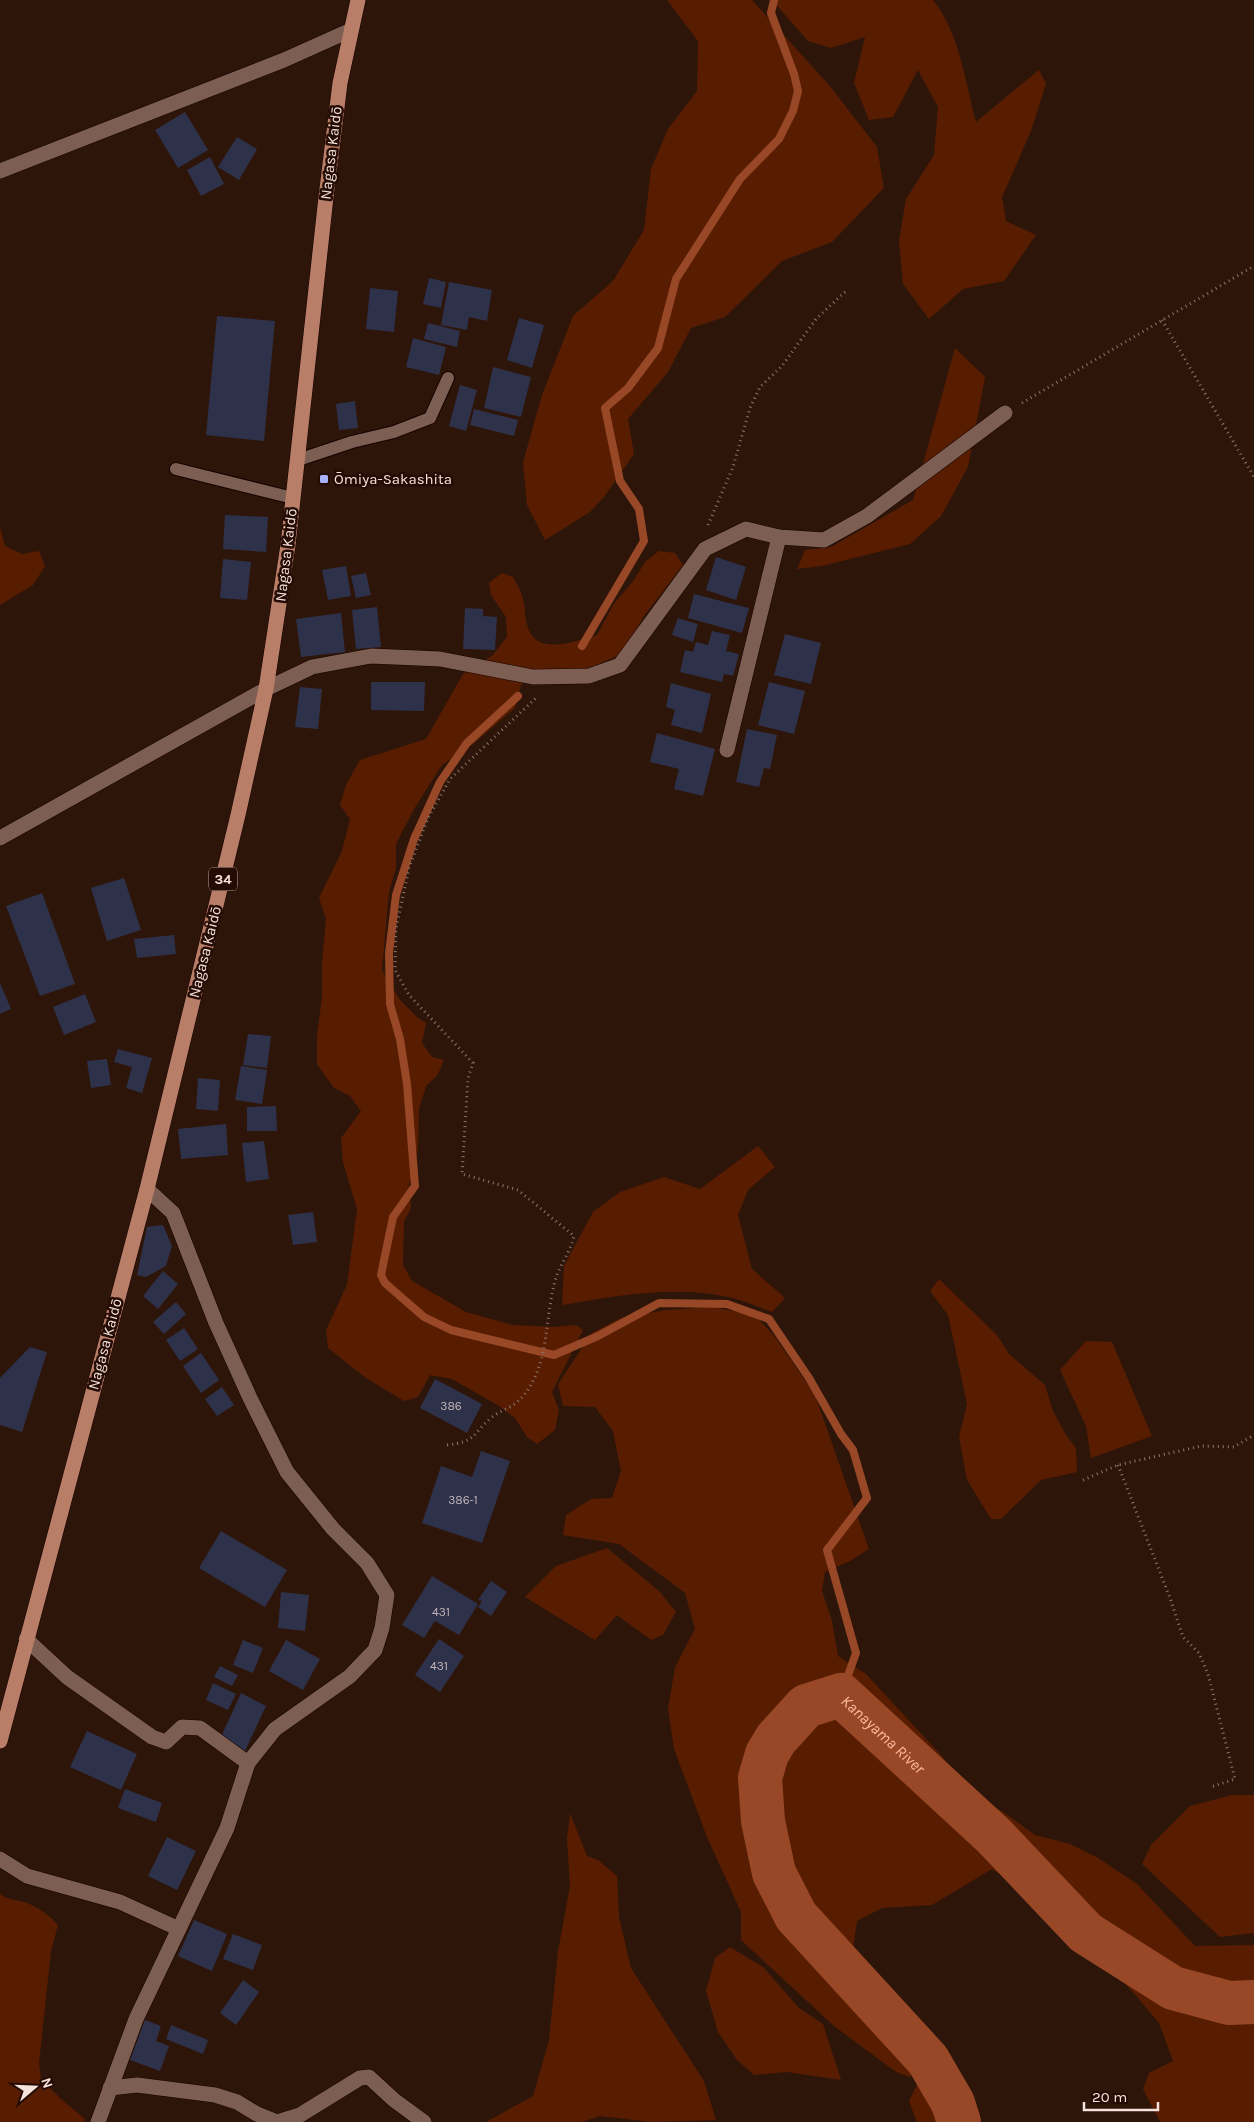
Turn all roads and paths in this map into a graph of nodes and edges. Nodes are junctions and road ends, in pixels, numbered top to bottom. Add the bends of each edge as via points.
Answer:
1 (358, 0) edge
2 (351, 30) junction
3 (0, 171) edge
4 (1254, 266) edge
5 (846, 291) dead end
6 (1162, 320) junction
7 (448, 378) dead end
8 (1005, 413) joint
9 (298, 460) junction
10 (176, 469) dead end
11 (1254, 477) edge
12 (293, 498) junction
13 (779, 537) junction
14 (708, 547) junction
15 (553, 676) junction
16 (266, 689) junction
17 (727, 750) dead end
18 (0, 838) edge
19 (147, 1189) junction
20 (1254, 1435) edge
21 (447, 1445) dead end
22 (1118, 1465) junction
23 (1083, 1480) dead end
24 (26, 1639) junction
25 (0, 1741) edge
26 (248, 1763) junction
27 (1211, 1787) dead end
28 (0, 1859) edge
29 (179, 1929) junction
30 (110, 2088) junction
31 (98, 2122) edge
32 (277, 2122) edge
33 (424, 2122) edge

1 - 2 main road, Nagasa Kaidō / 34
2 - 3 street via 284,60
2 - 9 main road, Nagasa Kaidō / 34 via 340,83
4 - 6 path
5 - 14 path via 816,319 782,366 760,387 750,408 733,468 706,531
6 - 8 path
6 - 11 path
7 - 9 lane via 430,418
8 - 13 street via 867,516 824,540
9 - 12 main road, Nagasa Kaidō / 34
10 - 12 lane
12 - 16 main road, Nagasa Kaidō / 34
13 - 14 street via 746,529
13 - 17 street
14 - 15 street via 620,665 589,676
15 - 16 street via 533,676 440,659 371,656 312,667
15 - 21 path via 531,704 450,779 428,818 410,868 396,929 395,970 410,994 473,1063 468,1078 462,1174 518,1190 574,1236 557,1276 540,1364 527,1391 517,1402 492,1417 471,1438 462,1444
16 - 18 street
16 - 19 main road, Nagasa Kaidō / 34
19 - 24 main road, Nagasa Kaidō / 34
19 - 26 street via 173,1214 216,1323 287,1472 333,1529 367,1564 387,1595 375,1650 350,1676 275,1729
20 - 22 path via 1234,1447 1201,1446
22 - 23 path
22 - 27 path via 1183,1637 1199,1653 1208,1674 1235,1779
24 - 25 main road, Nagasa Kaidō / 34
24 - 26 street via 67,1677 152,1737 166,1742 182,1727 200,1728
26 - 29 street via 227,1828
28 - 29 street via 27,1876 120,1902
29 - 30 street via 136,2019
30 - 31 street
30 - 32 street via 137,2085 215,2096 237,2102
32 - 33 street via 300,2115 360,2078 369,2077

